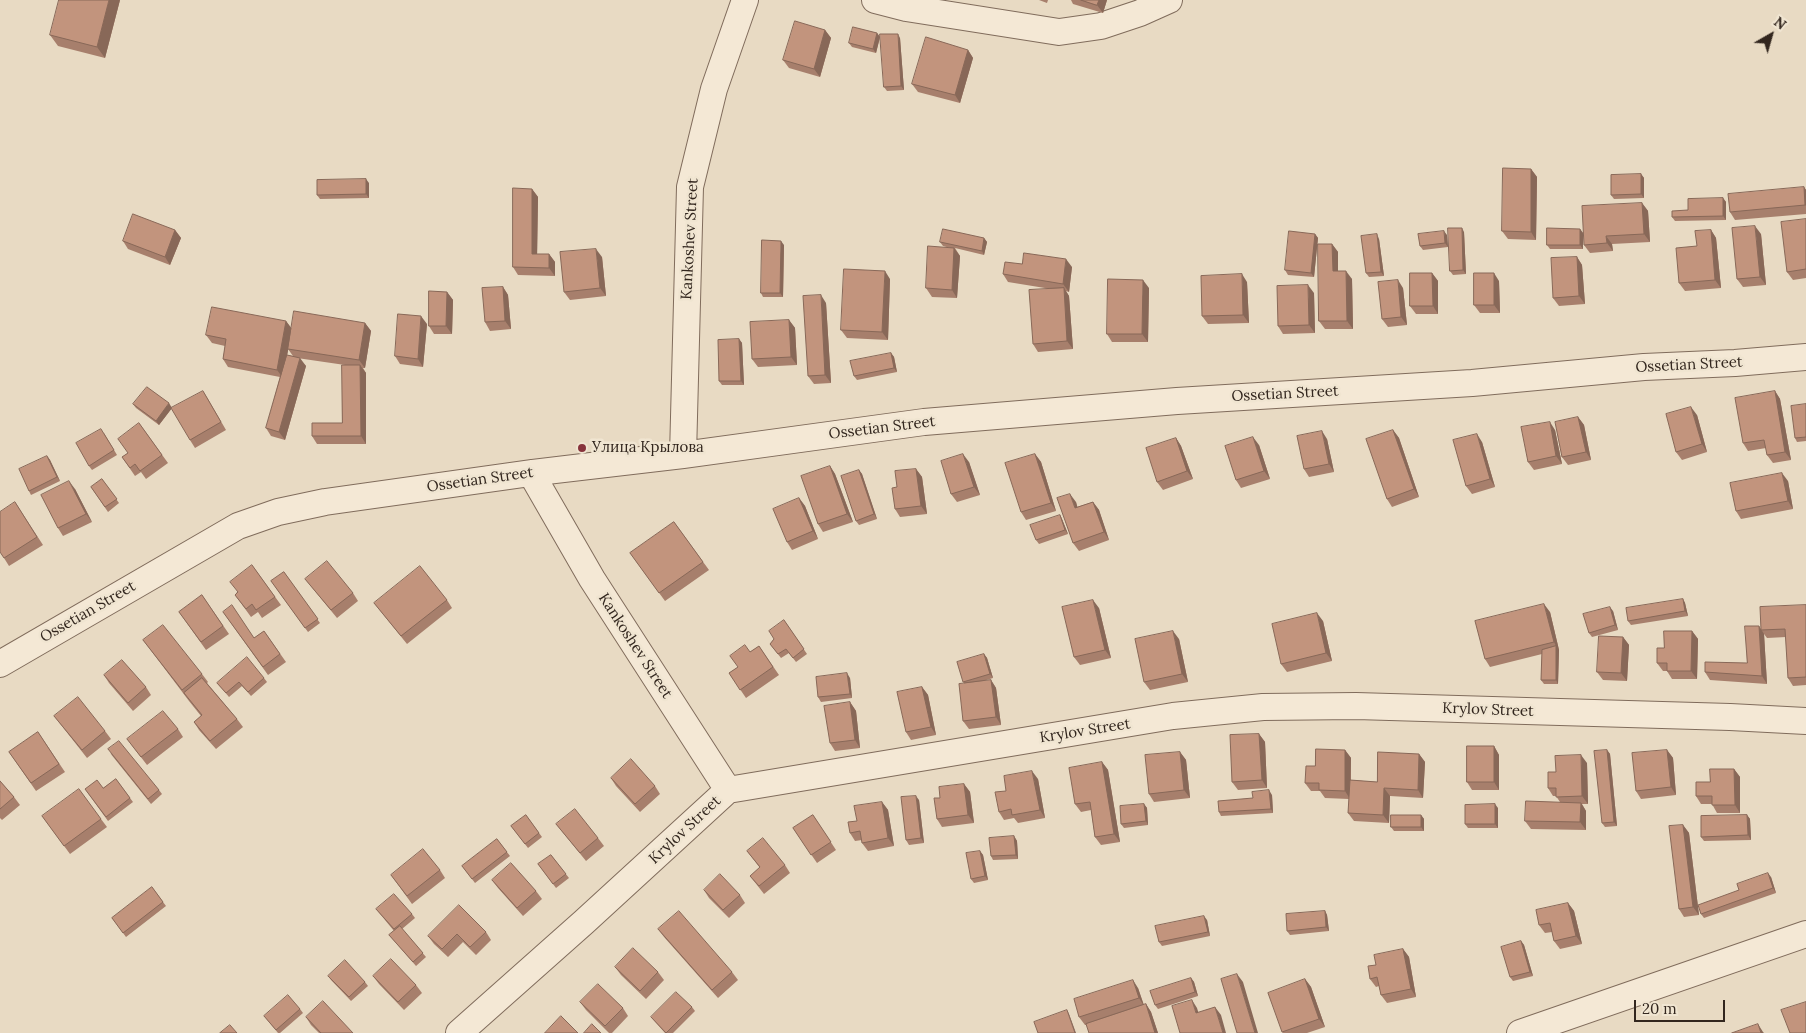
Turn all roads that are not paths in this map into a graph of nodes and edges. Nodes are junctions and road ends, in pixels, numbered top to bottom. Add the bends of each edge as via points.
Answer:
1 (744, 0) edge
2 (875, 0) edge
3 (1169, 0) edge
4 (1806, 357) edge
5 (683, 454) junction
6 (531, 473) junction
7 (0, 664) edge
8 (1806, 721) edge
9 (728, 790) junction
10 (1806, 934) edge
11 (460, 1033) edge
12 (1520, 1033) edge

1 - 5 street, Kankoshev Street via 714,89 690,187
2 - 3 street via 906,8 1059,32 1101,26
4 - 5 street, Ossetian Street via 924,422
5 - 6 street, Ossetian Street
6 - 7 street, Ossetian Street via 326,502 278,512 238,526
6 - 9 street, Kankoshev Street via 592,579
8 - 9 street, Krylov Street via 1356,706 1263,707 1173,716
9 - 11 street, Krylov Street
10 - 12 street

